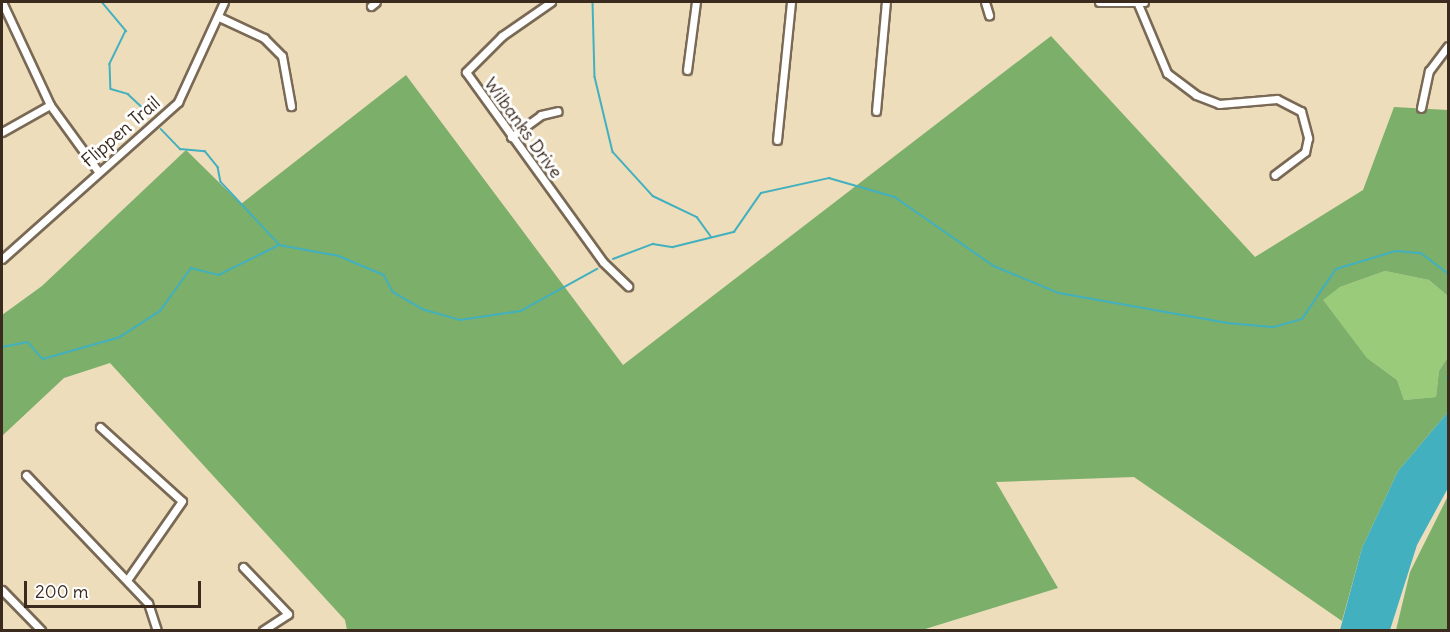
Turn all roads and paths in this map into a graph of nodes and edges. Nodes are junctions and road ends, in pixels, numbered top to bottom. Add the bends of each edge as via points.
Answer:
1 (2, 2) edge
2 (224, 2) edge
3 (551, 2) edge
4 (696, 2) edge
5 (791, 2) edge
6 (886, 2) edge
7 (985, 2) edge
8 (1099, 2) edge
9 (1141, 3) edge
10 (989, 15) dead end
11 (219, 17) junction
12 (1449, 46) edge
13 (687, 69) dead end
14 (50, 105) junction
15 (291, 106) dead end
16 (1421, 108) dead end
17 (558, 111) dead end
18 (876, 111) dead end
19 (2, 132) edge
20 (511, 137) junction
21 (777, 140) dead end
22 (98, 171) junction
23 (1275, 175) dead end
24 (2, 260) edge
25 (628, 286) dead end
26 (100, 427) dead end
27 (26, 475) dead end
28 (243, 567) dead end
29 (127, 580) junction
30 (2, 590) edge
31 (41, 630) edge
32 (157, 630) edge
33 (263, 630) edge

1 - 14 street
2 - 11 street, Flippen Trail
3 - 20 street, Wilbanks Drive via 502,36 466,72
4 - 13 street
5 - 21 street
6 - 18 street
7 - 10 street
8 - 9 street
9 - 23 street via 1167,73 1196,95 1219,104 1277,99 1301,111 1308,138 1305,152
11 - 15 street via 264,38 282,56
11 - 22 street, Flippen Trail via 178,102
12 - 16 street via 1429,71
14 - 19 street
14 - 22 street
17 - 20 street via 541,115
20 - 25 street, Wilbanks Drive via 619,282
22 - 24 street, Flippen Trail
26 - 29 street via 182,501
27 - 29 street
28 - 33 street via 288,614
29 - 32 street via 148,603
30 - 31 street

